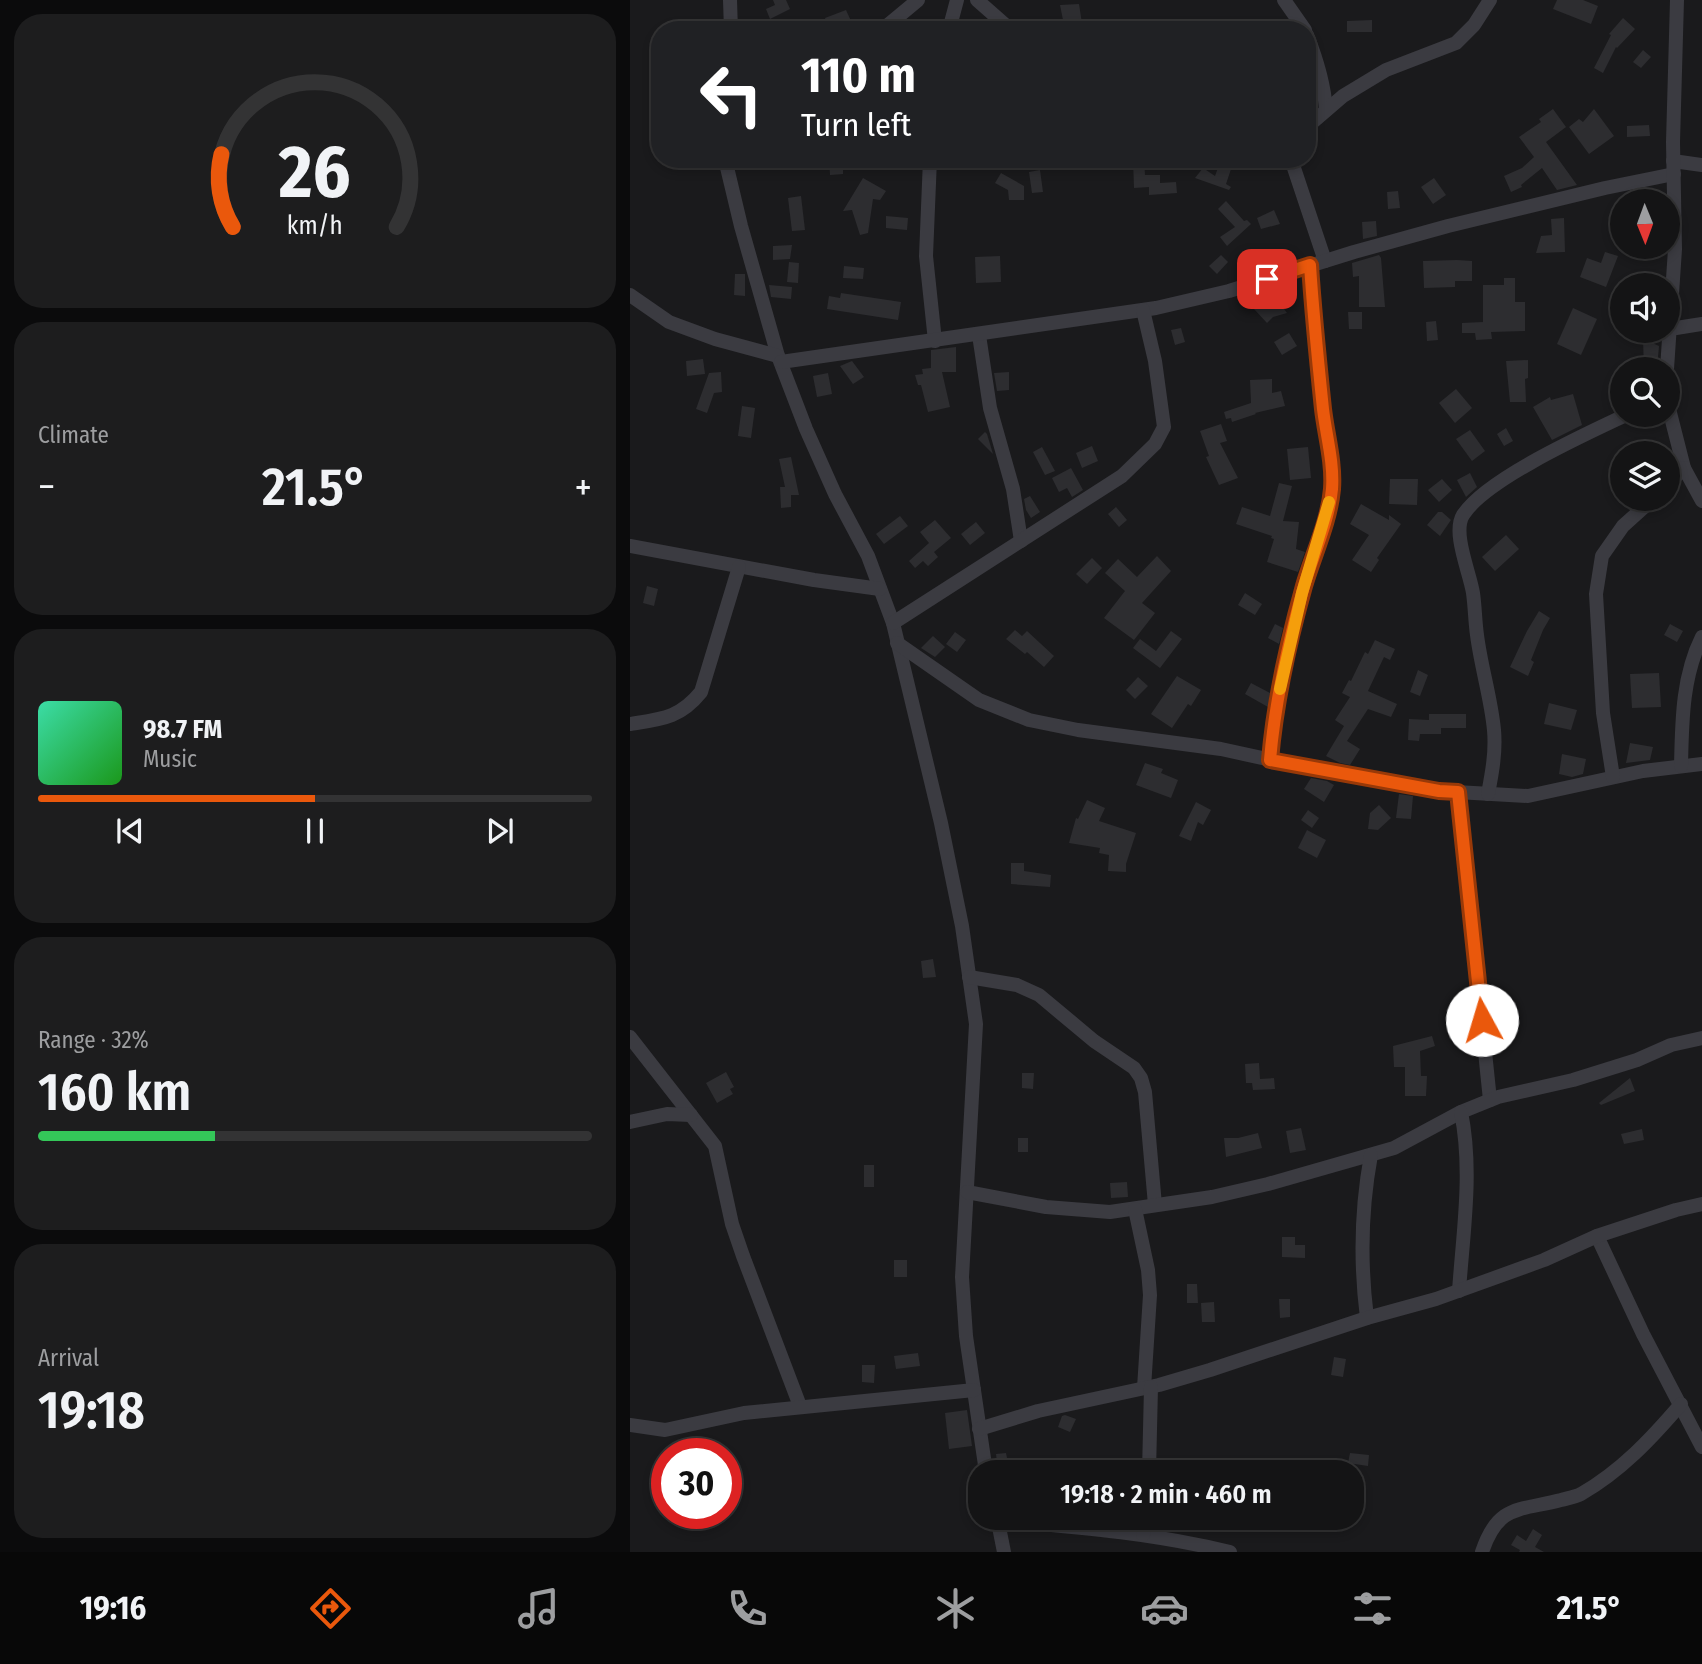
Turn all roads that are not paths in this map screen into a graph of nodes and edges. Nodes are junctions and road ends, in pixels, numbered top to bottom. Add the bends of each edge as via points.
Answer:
1 (730, 0) edge
2 (918, 0) edge
3 (957, 0) edge
4 (977, 0) edge
5 (1284, 0) edge
6 (1490, 0) edge
7 (1677, 0) edge
8 (731, 21) edge
9 (893, 21) edge
10 (952, 21) edge
11 (1001, 21) edge
12 (1299, 21) edge
13 (1316, 55) edge
14 (1326, 110) junction
15 (1316, 119) edge
16 (1702, 165) edge
17 (1674, 167) junction
18 (730, 168) edge
19 (930, 168) edge
20 (1293, 168) edge
21 (1318, 263) junction
22 (1674, 273) edge
23 (630, 295) edge
24 (1143, 310) junction
25 (1702, 324) edge
26 (1680, 327) edge
27 (979, 335) junction
28 (935, 341) junction
29 (780, 359) junction
30 (1610, 423) edge
31 (1676, 427) edge
32 (1692, 474) edge
33 (1702, 501) edge
34 (1640, 511) edge
35 (1021, 541) junction
36 (630, 546) edge
37 (739, 567) junction
38 (880, 589) junction
39 (892, 624) junction
40 (1702, 637) edge
41 (897, 643) junction
42 (630, 724) edge
43 (1270, 760) junction
44 (1702, 764) edge
45 (1681, 766) junction
46 (1613, 778) junction
47 (1458, 792) junction
48 (1488, 794) junction
49 (969, 977) junction
50 (630, 1037) edge
51 (1702, 1038) edge
52 (1490, 1100) junction
53 (1461, 1112) junction
54 (691, 1115) junction
55 (630, 1122) edge
56 (1371, 1156) junction
57 (967, 1192) junction
58 (1702, 1204) edge
59 (1155, 1206) junction
60 (1135, 1209) junction
61 (1597, 1236) junction
62 (1459, 1291) junction
63 (1367, 1318) junction
64 (1147, 1388) junction
65 (974, 1390) junction
66 (1681, 1404) junction
67 (800, 1406) junction
68 (630, 1425) edge
69 (979, 1429) junction
70 (1702, 1447) edge
71 (984, 1460) edge
72 (1149, 1460) edge
73 (999, 1530) edge
74 (1112, 1530) edge
75 (1144, 1530) edge
76 (1143, 1535) junction
77 (1004, 1552) edge
78 (1230, 1552) edge
79 (1482, 1552) edge

1 - 8 street
2 - 9 street
3 - 10 street
4 - 11 street
5 - 12 street
6 - 14 street via 1456,43 1386,69
7 - 17 street
13 - 14 street
14 - 15 street
16 - 17 street
17 - 21 street
17 - 22 street
18 - 29 street
19 - 28 street via 926,256
20 - 21 street
21 - 24 street via 1229,291
21 - 43 street via 1317,359 1332,489 1282,678
23 - 29 street via 669,322
24 - 27 street
24 - 35 street via 1156,360 1162,435 1122,476
25 - 26 street
27 - 28 street
27 - 35 street via 990,408 1013,489
28 - 29 street
29 - 38 street via 806,429
30 - 48 street via 1496,484 1461,519 1460,536 1494,731
31 - 32 street
32 - 33 street
34 - 46 street via 1602,556 1596,594 1603,713
35 - 39 street
36 - 37 street
37 - 38 street
37 - 42 street via 701,692 688,708
38 - 39 street
39 - 41 street
40 - 45 street via 1685,687
41 - 43 street via 979,700 1029,720
41 - 49 street via 941,823
43 - 47 street
44 - 45 street
45 - 46 street
46 - 48 street via 1528,796
47 - 48 street
47 - 52 street
49 - 57 street via 976,1024
49 - 59 street via 1017,985 1038,995 1134,1068 1145,1093
50 - 54 street
51 - 52 street via 1573,1080
52 - 53 street
53 - 56 street
53 - 62 street via 1468,1162
54 - 55 street via 667,1114
54 - 67 street via 715,1146 732,1224
56 - 59 street via 1268,1184
56 - 63 street via 1362,1254
57 - 60 street via 1046,1207 1110,1212
57 - 65 street via 962,1276
58 - 61 street
59 - 60 street
60 - 64 street via 1150,1295
61 - 62 street
61 - 66 street
62 - 63 street
63 - 64 street
64 - 69 street via 1038,1410
64 - 72 street
65 - 67 street
65 - 69 street
66 - 70 street
66 - 79 street via 1643,1448 1578,1496 1515,1509 1498,1520
67 - 68 street via 665,1430
69 - 71 street
73 - 77 street
74 - 76 street
75 - 76 street
76 - 78 street

